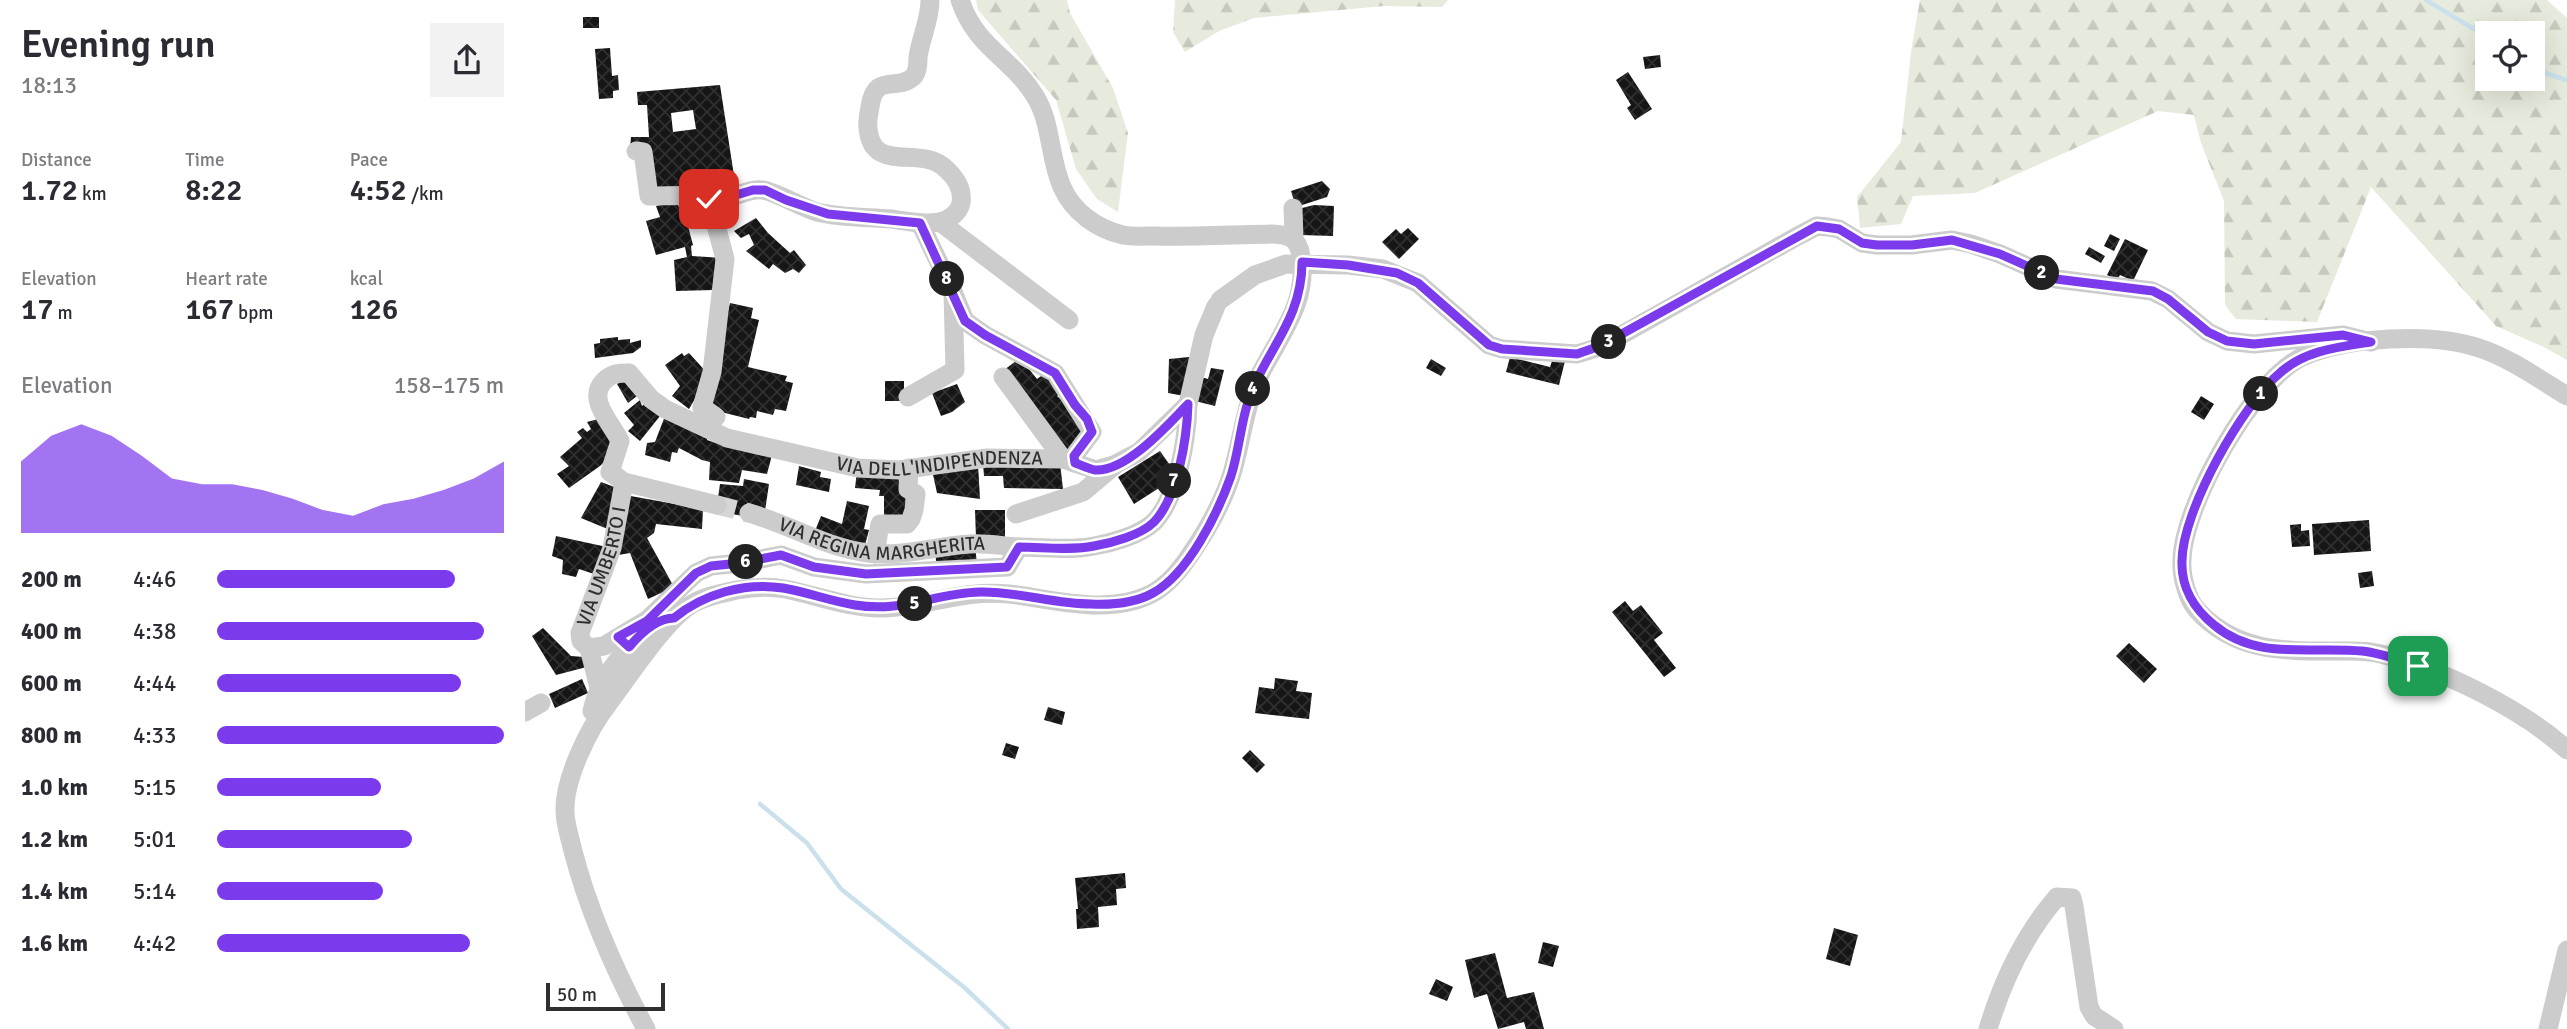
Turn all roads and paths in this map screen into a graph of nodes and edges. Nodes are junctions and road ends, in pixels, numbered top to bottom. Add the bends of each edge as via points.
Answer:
1 (930, 0) edge
2 (960, 0) edge
3 (636, 151) dead end
4 (718, 199) junction
5 (1293, 208) dead end
6 (940, 222) junction
7 (920, 223) junction
8 (1294, 239) junction
9 (1302, 262) junction
10 (953, 292) junction
11 (1069, 320) dead end
12 (2371, 342) junction
13 (1003, 377) dead end
14 (2567, 396) edge
15 (908, 397) dead end
16 (1188, 404) junction
17 (716, 417) dead end
18 (1069, 461) junction
19 (1115, 465) junction
20 (909, 468) junction
21 (623, 486) junction
22 (717, 505) tunnel mouth
23 (750, 513) tunnel mouth
24 (1016, 514) dead end
25 (1019, 547) junction
26 (875, 554) junction
27 (662, 619) junction
28 (624, 642) junction
29 (589, 648) junction
30 (599, 688) junction
31 (598, 717) junction
32 (2567, 750) edge
33 (2567, 950) edge
34 (646, 1029) edge
35 (1989, 1029) edge
36 (2114, 1029) edge
37 (2548, 1029) edge

1 - 6 street via 917,71 905,81 878,88 868,128 879,153 927,158 951,174 960,188 960,207
2 - 8 street via 981,40 1036,97 1061,186 1069,201 1093,223 1124,235 1273,234
3 - 4 street via 643,152 649,196
4 - 7 street via 765,190 828,214
4 - 17 street via 725,272 712,372 702,407
5 - 8 street
6 - 7 street
6 - 11 street
7 - 10 street
8 - 9 street
9 - 12 street via 1397,273 1418,283 1489,345 1577,354 1600,346 1817,226 1839,229 1862,243 1877,245 1952,240 2000,254 2056,279 2153,291 2227,341 2254,344 2343,335
9 - 16 street via 1255,275 1218,303 1204,335
9 - 27 street via 1298,300 1253,389 1222,499 1185,562 1153,593 1124,602 1090,604 981,592 876,608 782,588 752,587 701,600
10 - 15 street via 955,370
10 - 18 street via 965,321 1055,373 1064,384 1092,432
12 - 14 street via 2418,338 2480,348
12 - 32 street via 2302,357 2267,386 2240,421 2214,465 2183,546 2183,576 2195,608 2216,627 2265,649 2359,650 2418,666 2501,703
13 - 18 street
16 - 19 street via 1139,452
16 - 25 street, VIA REGINA MARGHERITA via 1180,465 1154,522 1095,546
18 - 19 street, VIA DELL'INDIPENDENZA via 1096,470
18 - 20 street, VIA DELL'INDIPENDENZA via 987,458
19 - 24 street via 1083,492
20 - 21 street, VIA DELL'INDIPENDENZA via 858,468 727,438 665,410 629,373 613,374 598,392 600,408 620,441 610,472
20 - 26 street via 908,489 916,494 911,519 907,524 880,524
21 - 22 street
21 - 29 street, VIA UMBERTO I via 612,548 580,633
23 - 26 street, VIA REGINA MARGHERITA via 838,546
25 - 26 street, VIA REGINA MARGHERITA via 971,544
25 - 27 street via 1007,567 913,573 838,572 781,555 711,566 696,573
27 - 28 street
27 - 31 street
28 - 29 street, VIA UMBERTO I
28 - 30 street
29 - 30 street
30 - 31 street via 592,711
31 - 34 street via 584,741 566,794 566,823 585,892
33 - 37 street
35 - 36 street via 1999,994 2032,933 2057,897 2064,896 2072,898 2074,906 2089,1007

